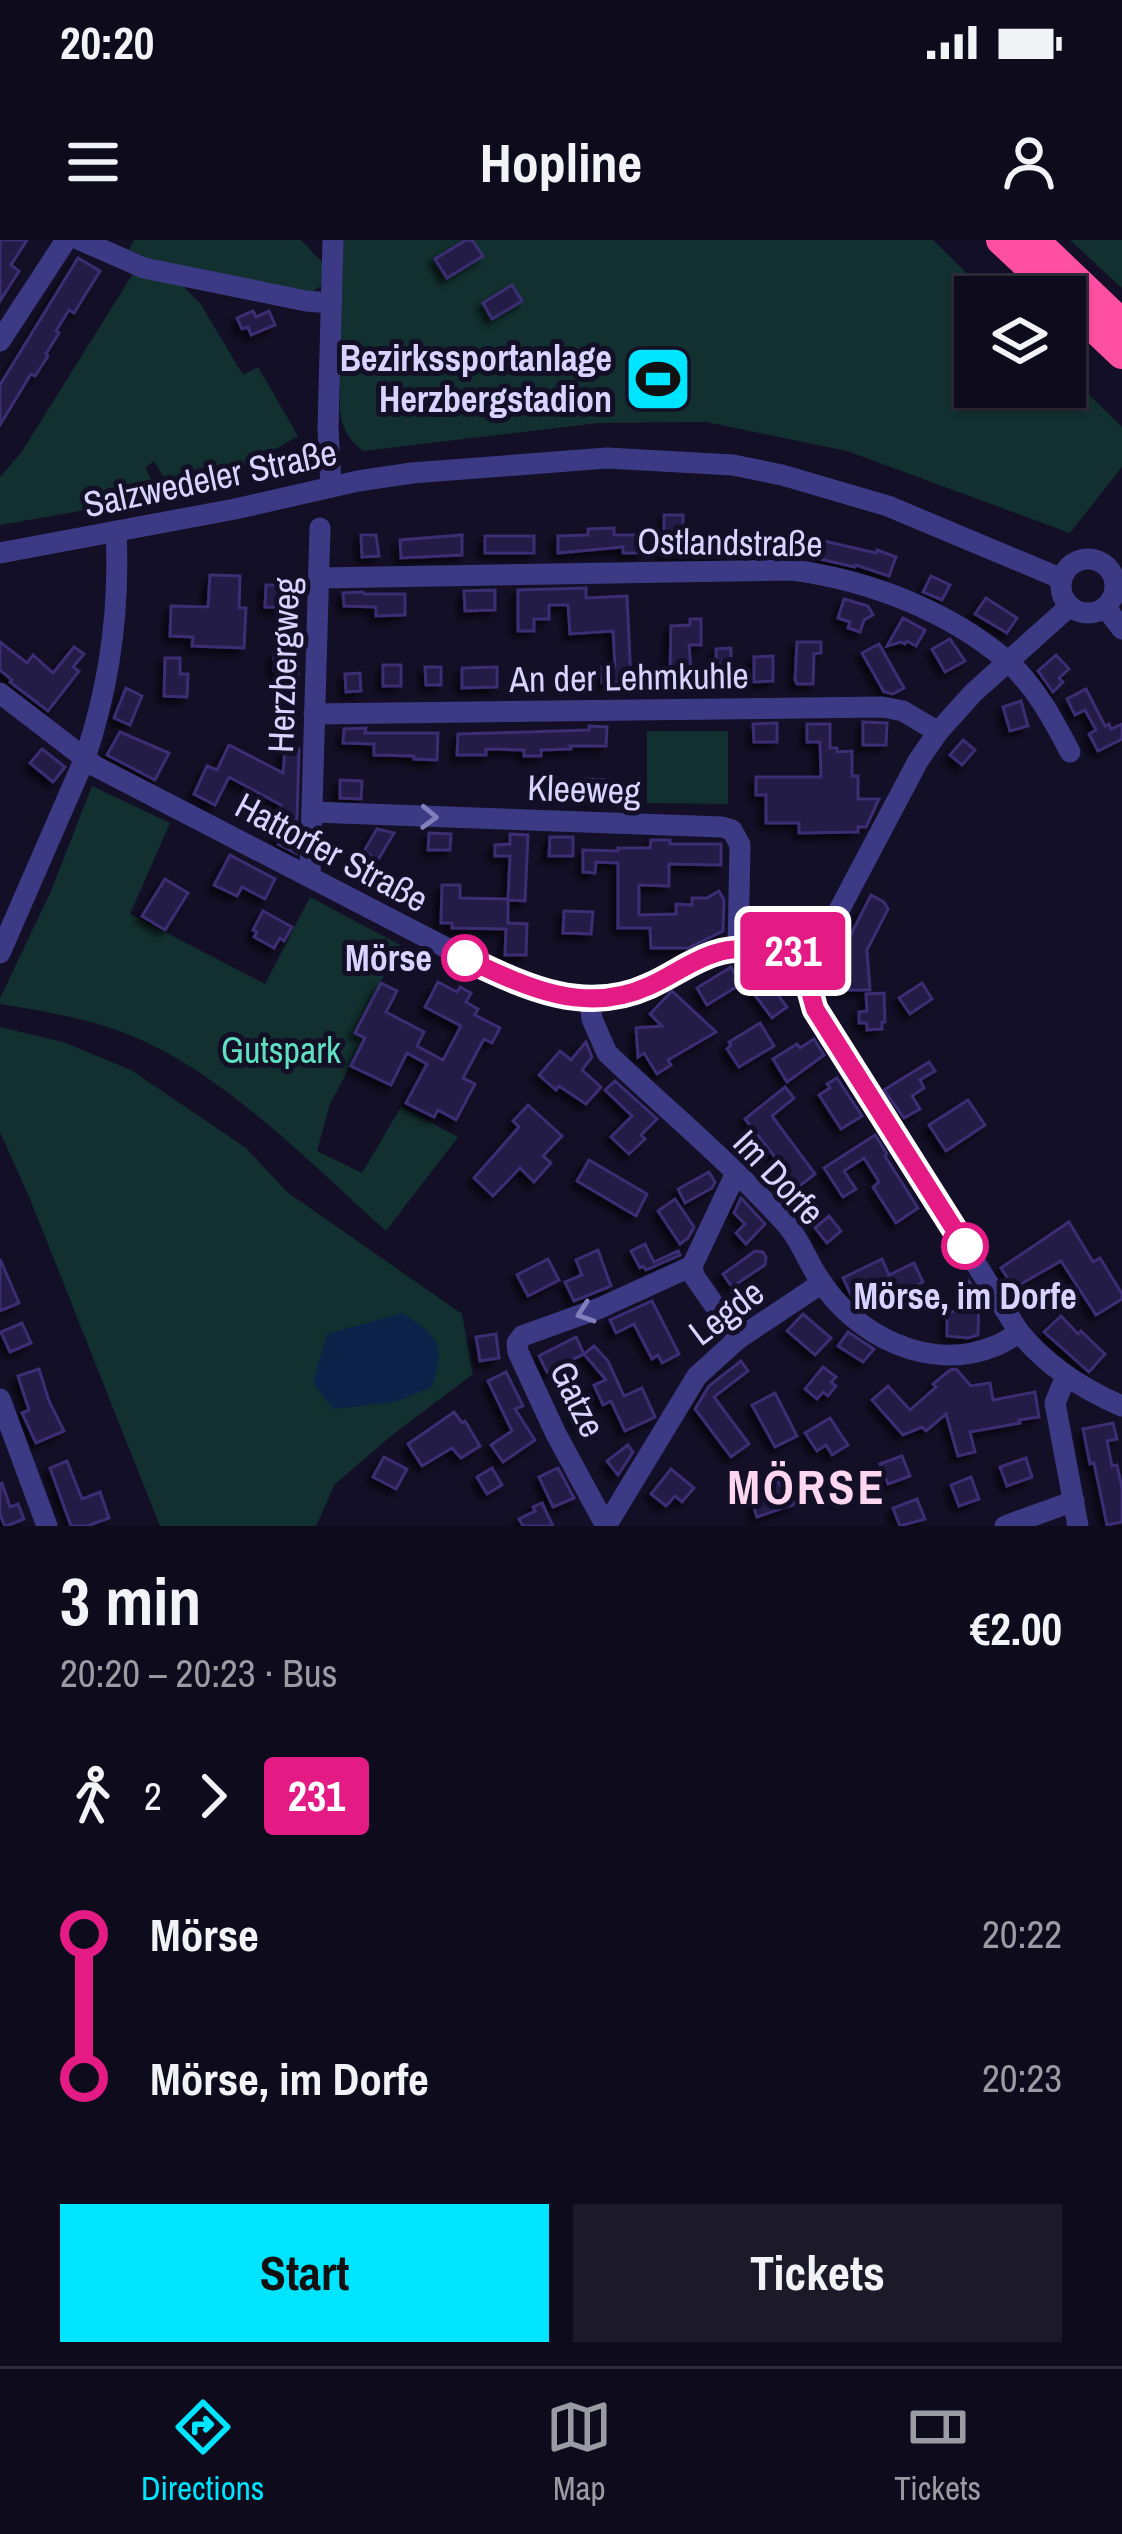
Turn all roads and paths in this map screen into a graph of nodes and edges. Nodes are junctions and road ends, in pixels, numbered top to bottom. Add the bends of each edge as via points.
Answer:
1 (66, 240) edge
2 (80, 240) edge
3 (333, 240) edge
4 (1000, 240) edge
5 (1034, 240) edge
6 (1040, 276) edge
7 (331, 303) junction
8 (1086, 319) edge
9 (1122, 324) edge
10 (0, 341) edge
11 (1122, 354) edge
12 (331, 487) junction
13 (320, 528) dead end
14 (116, 531) junction
15 (0, 553) edge
16 (1115, 561) edge
17 (319, 578) junction
18 (1061, 579) junction
19 (1070, 606) junction
20 (1105, 608) junction
21 (1122, 629) edge
22 (1007, 661) junction
23 (0, 693) edge
24 (314, 714) junction
25 (938, 732) junction
26 (1070, 752) dead end
27 (85, 758) junction
28 (313, 812) junction
29 (310, 876) junction
30 (738, 949) junction
31 (799, 951) junction
32 (0, 953) edge
33 (590, 1000) junction
34 (735, 1175) junction
35 (692, 1266) junction
36 (822, 1283) junction
37 (1019, 1332) junction
38 (738, 1339) junction
39 (1066, 1376) junction
40 (0, 1399) edge
41 (1122, 1406) edge
42 (6, 1438) edge
43 (1074, 1501) junction
44 (47, 1526) edge
45 (606, 1526) edge
46 (1005, 1526) edge
47 (1078, 1526) edge

1 - 10 street
2 - 7 street via 144,268
3 - 7 street
4 - 6 highway
5 - 9 highway
7 - 12 street
8 - 11 highway
12 - 14 street, Salzwedeler Straße
12 - 18 street, Salzwedeler Straße via 558,459 733,465 888,506
13 - 17 street, Herzbergweg
14 - 15 street, Salzwedeler Straße
14 - 27 street via 112,649
16 - 18 street via 1072,563
16 - 20 street via 1115,592
17 - 22 street, Ostlandstraße via 793,570 873,587 958,627
17 - 24 street, Herzbergweg
18 - 19 street
19 - 20 street via 1083,613
19 - 22 street
20 - 21 street
22 - 25 street
22 - 26 street, Ostlandstraße
23 - 27 street, Hattorfer Straße
24 - 25 street, An der Lehmkuhle via 883,707
24 - 28 street, Herzbergweg
25 - 31 street via 828,931
27 - 29 street, Hattorfer Straße
27 - 32 street
28 - 29 street, Herzbergweg
28 -> 30 street, Kleeweg via 732,830 740,844
29 - 33 street, Hattorfer Straße via 508,978
30 - 31 street, Hattorfer Straße
30 - 33 street, Hattorfer Straße via 618,997
31 - 37 street via 815,1009
33 - 34 street, Im Dorfe via 608,1053
34 - 35 street
34 - 36 street, Im Dorfe via 789,1228
35 - 38 street
35 -> 45 street, Gatze via 518,1343
36 - 37 street, Im Dorfe via 868,1330 904,1348 962,1354
36 - 38 street, Legde
37 - 39 street
38 - 45 street, Legde via 697,1376
39 - 41 street
39 - 43 street via 1054,1402
40 - 42 street
42 - 44 street
43 - 46 street
43 - 47 street

